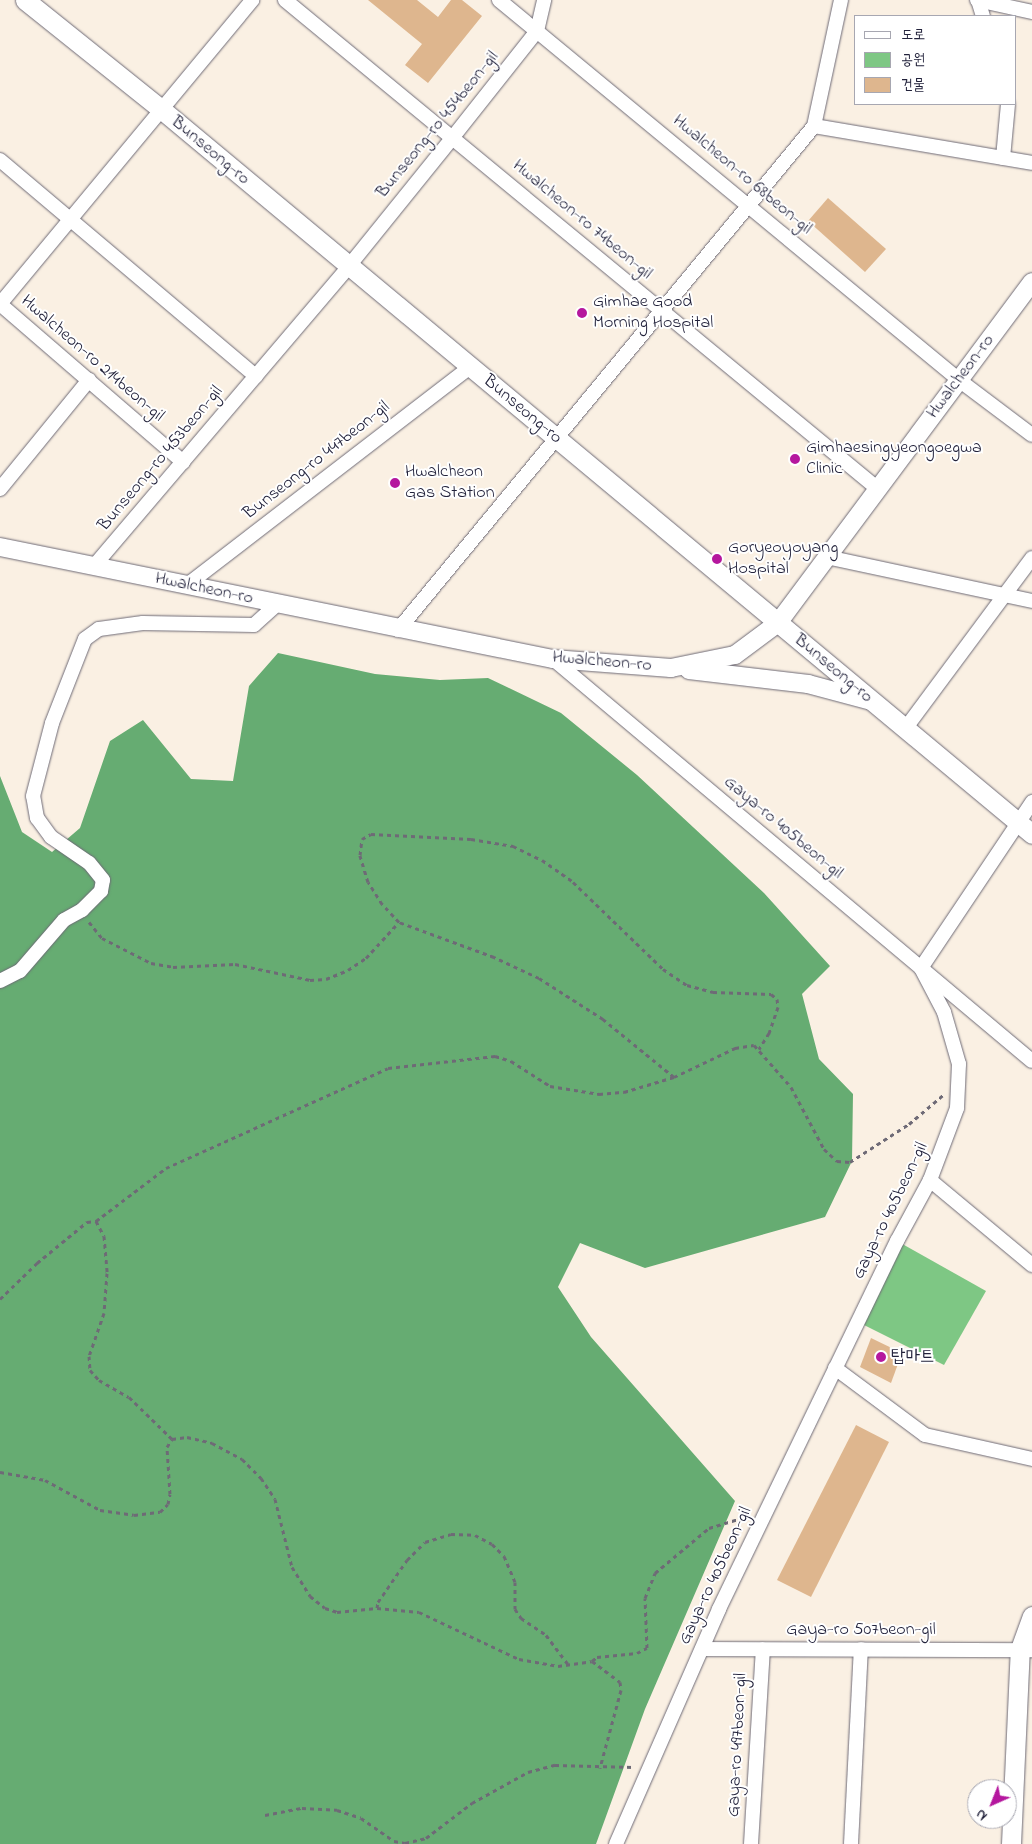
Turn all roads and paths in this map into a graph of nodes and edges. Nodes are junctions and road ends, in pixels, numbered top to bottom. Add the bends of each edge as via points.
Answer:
1 (24, 0) edge
2 (252, 0) edge
3 (285, 0) edge
4 (499, 0) edge
5 (544, 0) edge
6 (841, 0) edge
7 (977, 0) edge
8 (1032, 12) edge
9 (983, 15) edge
10 (537, 31) junction
11 (1008, 105) edge
12 (161, 109) junction
13 (814, 126) junction
14 (453, 137) junction
15 (1003, 158) junction
16 (0, 160) edge
17 (1032, 163) edge
18 (749, 205) junction
19 (70, 219) junction
20 (349, 266) junction
21 (1032, 282) edge
22 (0, 304) edge
23 (662, 311) junction
24 (470, 367) junction
25 (256, 376) junction
26 (89, 380) junction
27 (959, 380) junction
28 (1032, 436) edge
29 (557, 439) junction
30 (183, 462) junction
31 (0, 489) edge
32 (878, 489) junction
33 (0, 547) edge
34 (827, 557) junction
35 (1032, 558) edge
36 (94, 566) junction
37 (187, 585) junction
38 (1004, 595) junction
39 (1032, 601) edge
40 (277, 604) junction
41 (778, 623) junction
42 (398, 630) junction
43 (553, 659) junction
44 (671, 668) junction
45 (871, 700) junction
46 (905, 729) junction
47 (1032, 802) edge
48 (1017, 822) junction
49 (1032, 834) edge
50 (82, 910) junction
51 (399, 922) junction
52 (921, 968) junction
53 (0, 981) edge
54 (759, 1050) junction
55 (1032, 1061) edge
56 (674, 1077) junction
57 (960, 1083) junction
58 (930, 1180) junction
59 (96, 1221) junction
60 (1032, 1265) edge
61 (0, 1299) edge
62 (835, 1368) junction
63 (172, 1439) junction
64 (1032, 1458) edge
65 (0, 1472) edge
66 (764, 1516) junction
67 (377, 1608) junction
68 (1032, 1616) edge
69 (702, 1649) junction
70 (763, 1649) junction
71 (861, 1649) junction
72 (1026, 1650) edge
73 (592, 1661) junction
74 (568, 1664) junction
75 (650, 1767) junction
76 (600, 1768) junction
77 (266, 1815) dead end
78 (616, 1844) edge
79 (751, 1844) edge
80 (851, 1844) edge
81 (1011, 1844) edge

1 - 12 main road, Bunseong-ro
2 - 12 street
3 - 14 street, Hwalcheon-ro 74beon-gil
4 - 10 street, Hwalcheon-ro 68beon-gil
5 - 10 street, Bunseong-ro 454beon-gil
6 - 13 street
7 - 8 street
7 - 9 street
10 - 14 street, Bunseong-ro 454beon-gil
10 - 18 street, Hwalcheon-ro 68beon-gil
11 - 15 street
12 - 19 street
12 - 20 main road, Bunseong-ro
13 - 15 street
13 - 18 street
14 - 20 street, Bunseong-ro 454beon-gil
14 - 23 street, Hwalcheon-ro 74beon-gil
15 - 17 street
16 - 19 street
18 - 23 street
18 - 27 street, Hwalcheon-ro 68beon-gil
19 - 22 street
19 - 25 street
20 - 24 main road, Bunseong-ro
20 - 25 street, Bunseong-ro 453beon-gil
21 - 27 street, Hwalcheon-ro
22 - 26 street, Hwalcheon-ro 214beon-gil
23 - 29 street
23 - 32 street, Hwalcheon-ro 74beon-gil
24 - 29 main road, Bunseong-ro
24 - 37 street, Bunseong-ro 447beon-gil
25 - 30 street, Bunseong-ro 453beon-gil
26 - 30 street, Hwalcheon-ro 214beon-gil
26 - 31 street
27 - 28 street, Hwalcheon-ro 68beon-gil
27 - 32 street, Hwalcheon-ro
29 - 41 main road, Bunseong-ro
29 - 42 street
30 - 36 street, Bunseong-ro 453beon-gil
32 - 34 street, Hwalcheon-ro
33 - 36 street, Hwalcheon-ro
34 - 38 street
34 - 41 street, Hwalcheon-ro
35 - 38 street
36 - 37 street, Hwalcheon-ro
37 - 40 street, Hwalcheon-ro
38 - 39 street
38 - 46 street
40 - 42 street, Hwalcheon-ro
40 - 50 street via 254,625 143,623 99,629 85,638 52,723 33,796 37,818 52,837 89,863 103,880 102,890
41 - 44 street, Hwalcheon-ro via 735,655
41 - 45 main road, Bunseong-ro
42 - 43 street, Hwalcheon-ro
43 - 44 street, Hwalcheon-ro
43 - 52 street, Gaya-ro 405beon-gil
44 - 45 street via 808,684
45 - 46 main road, Bunseong-ro
46 - 48 main road, Bunseong-ro
47 - 48 street
48 - 49 main road, Bunseong-ro
48 - 52 street
50 - 51 path via 102,938 151,963 174,967 235,964 310,980 326,979 348,970 366,958
50 - 53 street via 64,920 20,971
51 - 54 path via 368,882 360,855 362,839 371,834 462,838 513,846 542,860 573,882 663,969 687,985 713,992 771,994 777,999 778,1007
51 - 56 path via 494,957 539,978 603,1019
52 - 55 street
52 - 57 street, Gaya-ro 405beon-gil via 944,1012 959,1064
54 - 56 path via 754,1046 735,1048
54 - 57 path via 791,1087 824,1150 837,1161 850,1162 862,1157
56 - 59 path via 624,1092 599,1094 550,1086 511,1061 495,1056 388,1068 166,1168
57 - 58 street, Gaya-ro 405beon-gil via 957,1108
58 - 60 street
58 - 62 street, Gaya-ro 405beon-gil
59 - 61 path via 87,1222 36,1263
59 - 63 path via 104,1236 106,1273 104,1313 89,1356 90,1370 99,1380 129,1397
62 - 64 street via 925,1435
62 - 66 street, Gaya-ro 405beon-gil
63 - 65 path via 167,1447 170,1494 168,1504 160,1512 134,1515 100,1510 46,1480
63 - 67 path via 212,1442 242,1459 261,1478 275,1499 292,1567 310,1596 337,1612
66 - 69 street, Gaya-ro 405beon-gil
66 - 73 path via 744,1516 710,1528 655,1573 645,1598 647,1648 638,1653 597,1656
67 - 74 path via 419,1612 519,1659 558,1666
67 - 74 path via 407,1560 425,1542 451,1534 475,1535 492,1544 504,1556 515,1582 515,1609 521,1618 546,1635
68 - 72 main road
69 - 70 street, Gaya-ro 507beon-gil
69 - 75 street, Gaya-ro 405beon-gil
70 - 71 street, Gaya-ro 507beon-gil
70 - 79 street, Gaya-ro 497beon-gil
71 - 72 street, Gaya-ro 507beon-gil
71 - 80 street
72 - 81 main road
73 - 74 path
73 - 76 path via 620,1682 621,1690
75 - 76 path
75 - 78 street, Gaya-ro 405beon-gil
76 - 77 path via 554,1765 528,1772 472,1803 426,1838 405,1844 361,1818 337,1810 302,1808

